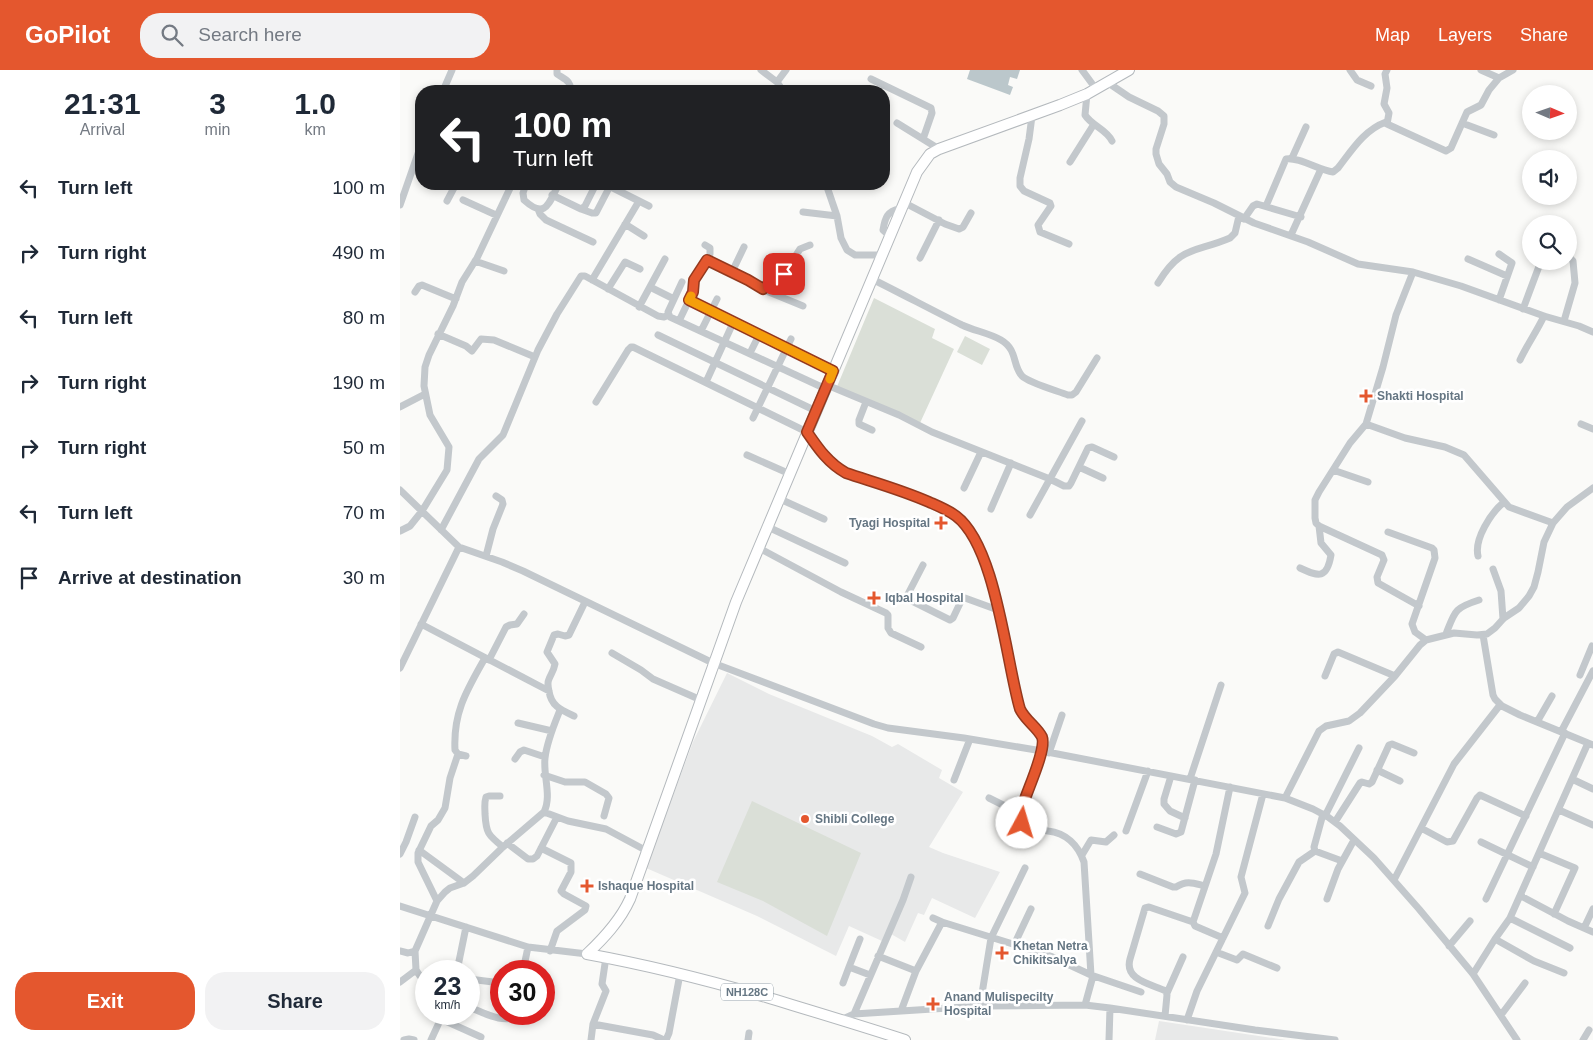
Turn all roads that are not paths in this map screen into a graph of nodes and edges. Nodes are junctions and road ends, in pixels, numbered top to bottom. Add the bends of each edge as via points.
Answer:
1 (450, 70) edge
2 (557, 70) edge
3 (761, 70) edge
4 (786, 70) edge
5 (1082, 70) edge
6 (1128, 70) edge
7 (1350, 70) edge
8 (1387, 70) edge
9 (1481, 70) edge
10 (1513, 70) edge
11 (1490, 72) edge
12 (1498, 78) junction
13 (871, 79) dead end
14 (777, 82) junction
15 (1107, 82) junction
16 (445, 85) edge
17 (571, 85) edge
18 (779, 85) edge
19 (883, 85) edge
20 (1371, 86) dead end
21 (890, 88) edge
22 (1091, 91) junction
23 (1032, 116) junction
24 (1386, 122) junction
25 (1462, 122) junction
26 (897, 124) dead end
27 (1094, 124) junction
28 (1306, 127) dead end
29 (1494, 135) dead end
30 (922, 139) junction
31 (1112, 141) dead end
32 (939, 149) junction
33 (1292, 158) junction
34 (415, 162) edge
35 (1070, 162) dead end
36 (1321, 169) junction
37 (453, 190) edge
38 (509, 190) edge
39 (523, 190) edge
40 (555, 190) edge
41 (593, 190) edge
42 (606, 190) edge
43 (617, 190) edge
44 (621, 192) joint
45 (829, 192) edge
46 (552, 195) junction
47 (464, 200) dead end
48 (447, 201) dead end
49 (639, 201) junction
50 (902, 205) junction
51 (400, 206) edge
52 (649, 206) dead end
53 (1266, 206) junction
54 (538, 209) junction
55 (581, 209) junction
56 (802, 212) dead end
57 (971, 213) dead end
58 (496, 215) junction
59 (837, 216) junction
60 (1301, 217) junction
61 (1242, 218) junction
62 (939, 220) junction
63 (625, 224) junction
64 (1291, 235) junction
65 (644, 236) dead end
66 (592, 242) dead end
67 (1069, 244) dead end
68 (705, 245) dead end
69 (810, 245) dead end
70 (744, 247) dead end
71 (1499, 254) dead end
72 (882, 255) junction
73 (920, 258) dead end
74 (664, 259) dead end
75 (1468, 259) dead end
76 (707, 260) junction
77 (475, 261) junction
78 (640, 269) dead end
79 (1538, 270) edge
80 (1574, 270) edge
81 (504, 271) dead end
82 (732, 272) junction
83 (1413, 272) junction
84 (1506, 276) junction
85 (872, 279) junction
86 (592, 280) junction
87 (682, 282) dead end
88 (1158, 282) dead end
89 (650, 287) junction
90 (763, 289) junction
91 (608, 290) junction
92 (415, 292) dead end
93 (456, 299) junction
94 (674, 299) junction
95 (717, 299) dead end
96 (689, 300) junction
97 (1499, 300) junction
98 (803, 306) dead end
99 (639, 307) junction
100 (1523, 309) junction
101 (710, 312) junction
102 (669, 315) junction
103 (1544, 316) junction
104 (679, 321) junction
105 (1564, 321) junction
106 (733, 323) junction
107 (701, 331) junction
108 (1593, 332) edge
109 (438, 334) junction
110 (658, 335) dead end
111 (758, 335) junction
112 (791, 339) dead end
113 (725, 342) junction
114 (786, 348) junction
115 (750, 353) junction
116 (535, 357) junction
117 (1097, 358) dead end
118 (1520, 360) dead end
119 (715, 362) junction
120 (778, 366) junction
121 (833, 371) junction
122 (706, 382) junction
123 (767, 387) junction
124 (826, 387) junction
125 (425, 394) junction
126 (596, 402) dead end
127 (866, 402) junction
128 (400, 407) edge
129 (758, 407) junction
130 (816, 410) junction
131 (753, 418) dead end
132 (1082, 421) dead end
133 (1366, 424) junction
134 (1581, 424) dead end
135 (1593, 429) edge
136 (872, 430) dead end
137 (807, 432) junction
138 (981, 452) junction
139 (747, 455) dead end
140 (1114, 457) dead end
141 (1011, 463) junction
142 (1079, 467) junction
143 (1333, 470) junction
144 (790, 474) junction
145 (1103, 478) dead end
146 (1050, 479) junction
147 (1368, 482) dead end
148 (964, 488) dead end
149 (1593, 488) edge
150 (400, 490) edge
151 (496, 496) dead end
152 (780, 498) junction
153 (1504, 503) junction
154 (991, 509) dead end
155 (422, 511) junction
156 (1030, 515) dead end
157 (824, 519) dead end
158 (1553, 523) junction
159 (1319, 526) junction
160 (768, 527) junction
161 (441, 530) junction
162 (400, 531) edge
163 (1388, 532) dead end
164 (459, 547) junction
165 (759, 548) junction
166 (486, 556) junction
167 (1478, 556) dead end
168 (845, 562) dead end
169 (923, 565) dead end
170 (1300, 568) dead end
171 (1493, 569) dead end
172 (1479, 600) dead end
173 (585, 602) junction
174 (1419, 606) junction
175 (998, 610) junction
176 (524, 614) dead end
177 (1503, 619) junction
178 (421, 624) junction
179 (1446, 634) junction
180 (1483, 635) junction
181 (1426, 640) junction
182 (1592, 646) dead end
183 (921, 647) dead end
184 (612, 653) dead end
185 (487, 659) junction
186 (713, 663) junction
187 (400, 668) edge
188 (1583, 668) junction
189 (1593, 672) edge
190 (1580, 675) dead end
191 (1325, 676) dead end
192 (1395, 676) junction
193 (1221, 685) dead end
194 (549, 691) junction
195 (1552, 696) dead end
196 (701, 700) junction
197 (1500, 704) junction
198 (560, 710) junction
199 (1062, 715) dead end
200 (574, 716) dead end
201 (1537, 722) junction
202 (518, 723) dead end
203 (552, 731) junction
204 (1563, 733) junction
205 (970, 739) junction
206 (1591, 744) edge
207 (1359, 748) dead end
208 (1045, 752) junction
209 (458, 754) junction
210 (1414, 754) dead end
211 (466, 756) dead end
212 (545, 757) junction
213 (515, 759) dead end
214 (1377, 770) junction
215 (1148, 771) junction
216 (544, 775) junction
217 (1171, 776) junction
218 (1572, 779) junction
219 (954, 780) dead end
220 (1192, 780) junction
221 (1400, 781) dead end
222 (1230, 788) junction
223 (1593, 788) edge
224 (1263, 794) junction
225 (500, 796) dead end
226 (989, 798) dead end
227 (1285, 798) junction
228 (1559, 810) junction
229 (544, 812) junction
230 (1021, 814) junction
231 (1324, 815) junction
232 (604, 816) dead end
233 (1526, 816) junction
234 (415, 817) dead end
235 (556, 817) junction
236 (1185, 818) junction
237 (1335, 822) junction
238 (1593, 825) edge
239 (1157, 827) dead end
240 (1421, 828) junction
241 (1126, 831) dead end
242 (1114, 835) dead end
243 (1354, 840) junction
244 (1481, 842) dead end
245 (505, 845) junction
246 (541, 848) junction
247 (418, 850) junction
248 (647, 851) junction
249 (1315, 851) junction
250 (1540, 853) junction
251 (400, 854) edge
252 (1082, 855) junction
253 (1508, 856) junction
254 (1342, 861) junction
255 (1533, 867) junction
256 (1025, 868) dead end
257 (1140, 874) dead end
258 (911, 877) dead end
259 (1394, 880) junction
260 (464, 883) junction
261 (1205, 886) junction
262 (1521, 896) junction
263 (1327, 899) dead end
264 (1486, 899) dead end
265 (437, 902) junction
266 (400, 906) edge
267 (1031, 909) dead end
268 (1593, 909) edge
269 (1554, 914) junction
270 (430, 916) junction
271 (933, 918) dead end
272 (1510, 918) junction
273 (1470, 921) dead end
274 (942, 922) junction
275 (1193, 922) junction
276 (1268, 926) dead end
277 (466, 927) junction
278 (1584, 928) junction
279 (1593, 932) edge
280 (606, 934) junction
281 (992, 938) junction
282 (1223, 938) junction
283 (860, 939) dead end
284 (1495, 939) junction
285 (1014, 945) junction
286 (1449, 946) junction
287 (528, 947) junction
288 (1570, 948) dead end
289 (550, 950) junction
290 (400, 951) edge
291 (415, 951) junction
292 (1216, 952) junction
293 (587, 954) junction
294 (878, 956) junction
295 (1183, 957) dead end
296 (606, 958) junction
297 (415, 960) edge
298 (459, 960) edge
299 (525, 960) edge
300 (849, 967) junction
301 (1277, 968) dead end
302 (916, 970) junction
303 (415, 971) edge
304 (1564, 973) dead end
305 (680, 974) junction
306 (1473, 974) junction
307 (870, 975) junction
308 (1091, 976) junction
309 (400, 982) edge
310 (843, 983) dead end
311 (1526, 983) dead end
312 (1141, 992) dead end
313 (1167, 993) junction
314 (1085, 1005) junction
315 (980, 1006) junction
316 (1110, 1008) junction
317 (901, 1011) junction
318 (854, 1014) junction
319 (1501, 1015) junction
320 (1165, 1016) junction
321 (843, 1020) junction
322 (1188, 1020) junction
323 (593, 1024) junction
324 (438, 1025) edge
325 (460, 1025) edge
326 (1589, 1030) dead end
327 (481, 1036) dead end
328 (900, 1039) edge
329 (404, 1040) edge
330 (414, 1040) edge
331 (431, 1040) edge
332 (590, 1040) edge
333 (665, 1040) edge
334 (1109, 1040) edge
335 (1335, 1040) edge
336 (1516, 1040) edge
337 (1583, 1040) edge

1 - 16 street
2 - 17 street via 557,74
3 - 14 street
4 - 14 street
5 - 22 street
6 - 15 highway
7 - 20 street via 1357,80
8 - 24 street via 1384,104 1389,113
9 - 11 street
10 - 12 street
11 - 12 street
12 - 25 street via 1481,105 1469,110
13 - 19 street
14 - 18 street
15 - 22 highway
15 - 61 street via 1164,116 1156,154 1170,182
21 - 30 street via 931,108
22 - 23 highway
22 - 27 street via 1085,115
23 - 32 highway
23 - 67 street via 1020,186 1050,203 1038,225 1040,232
24 - 25 street via 1446,150 1451,148
24 - 36 street via 1366,134 1335,170
25 - 29 street
26 - 30 street
27 - 31 street
27 - 35 street
28 - 33 street
30 - 32 street
32 - 50 highway via 930,154 916,172
33 - 36 street
33 - 53 street via 1285,161
34 - 51 street
36 - 60 street
37 - 48 street
38 - 58 street
39 - 54 street via 523,197 528,204
40 - 46 street
41 - 55 street
42 - 55 street via 596,213
43 - 44 street
44 - 49 street
45 - 59 street
46 - 54 street via 545,209
46 - 55 street
47 - 58 street
49 - 52 street
49 - 63 street
50 - 62 street
50 - 72 highway
53 - 60 street
53 - 61 street via 1254,204
54 - 66 street via 542,217
56 - 59 street
57 - 62 street via 962,228
58 - 77 street
59 - 72 street via 847,250 855,255
60 - 64 street
61 - 64 street
61 - 88 street via 1230,238 1182,255
62 - 73 street
63 - 65 street
63 - 86 street
64 - 83 street via 1358,264
68 - 76 street via 711,250
69 - 90 street via 800,249 784,274
70 - 82 street
71 - 84 street via 1512,262
72 - 85 highway
74 - 89 street
75 - 84 street
76 - 82 street
76 - 96 street via 694,280
77 - 81 street
77 - 93 street
78 - 91 street via 625,262
79 - 100 street
80 - 105 street via 1576,280
82 - 90 street
83 - 97 street
83 - 133 street via 1396,315
84 - 97 street
85 - 117 street via 964,326 1002,341 1013,352 1019,372 1025,379 1068,395 1076,392
85 - 121 highway
86 - 91 street
86 - 116 street via 583,275 579,278
87 - 94 street
89 - 94 street
89 - 99 street
90 - 98 street
91 - 99 street
92 - 93 street via 420,286 426,286
93 - 109 street
94 - 102 street
95 - 101 street
96 - 101 street
96 - 104 street
97 - 100 street
99 - 102 street via 658,316
100 - 103 street
101 - 106 street
101 - 107 street
102 - 104 street
103 - 105 street
103 - 118 street
104 - 107 street
105 - 108 street
106 - 111 street
106 - 113 street
107 - 113 street
109 - 116 street via 472,351 481,339 494,340
109 - 125 street via 425,367
110 - 119 street
111 - 114 street
111 - 115 street
112 - 114 street
113 - 115 street
113 - 119 street
114 - 120 street
114 - 121 street
115 - 120 street
116 - 161 street via 503,435 479,460
119 - 122 street
119 - 123 street
120 - 123 street
120 - 124 street
121 - 124 highway
122 - 126 street via 631,347
122 - 129 street
123 - 129 street
123 - 130 street
124 - 127 street
124 - 130 highway
125 - 128 street
125 - 155 street via 430,415 449,447 447,470
127 - 136 street via 859,424
127 - 138 street
129 - 131 street
129 - 137 street
130 - 137 highway
132 - 146 street
133 - 143 street
133 - 153 street via 1464,455
134 - 135 street
137 - 144 highway
137 - 175 street via 827,460 838,469 924,500 961,520 980,550
138 - 141 street
138 - 148 street
139 - 144 street
140 - 142 street via 1090,447
141 - 146 street
141 - 154 street
142 - 145 street
142 - 146 street via 1069,486
143 - 147 street
143 - 159 street via 1315,500 1315,518
144 - 152 highway
146 - 156 street
149 - 158 street via 1567,507
150 - 155 street
151 - 166 street via 504,504
152 - 157 street
152 - 160 highway
153 - 158 street via 1513,510
153 - 167 street via 1493,513 1481,536
155 - 161 street
155 - 162 street via 410,526
158 - 177 street via 1544,542 1534,587 1519,608
159 - 170 street via 1321,543 1331,555 1327,567 1320,575
159 - 174 street via 1382,555 1384,560 1378,584
160 - 165 highway
160 - 168 street
161 - 164 street
163 - 174 street via 1434,550 1435,558
164 - 166 street
164 - 178 street
165 - 183 street via 886,613 891,633
165 - 186 highway
166 - 173 street
169 - 175 street via 908,594 910,600 948,620 952,619 965,598
171 - 177 street via 1501,591
172 - 179 street via 1463,604 1456,610
173 - 186 street
173 - 194 street via 569,634 554,635 547,648 555,664 548,681
174 - 181 street via 1412,627
175 - 208 street via 1020,709 1040,734
176 - 185 street via 518,624 506,627
177 - 180 street
178 - 185 street
178 - 187 street
179 - 180 street
179 - 181 street
180 - 197 street via 1493,695
181 - 192 street
182 - 188 street
184 - 196 street via 653,680
185 - 194 street
185 - 209 street via 460,706 455,748
186 - 196 highway
186 - 205 street via 874,724
188 - 189 street
188 - 190 street
189 - 204 street
191 - 192 street via 1334,654 1338,652
192 - 227 street via 1353,718 1319,731
193 - 220 street
194 - 198 street via 552,703
195 - 201 street
196 - 248 highway
197 - 201 street
197 - 240 street via 1458,757
198 - 200 street
198 - 203 street
199 - 208 street
201 - 204 street
202 - 203 street
203 - 212 street
204 - 206 street
204 - 233 street
205 - 208 street
205 - 219 street
206 - 218 street
207 - 231 street
208 - 215 street
208 - 230 street via 1024,799
209 - 211 street
209 - 247 street via 444,808
210 - 214 street via 1390,744
212 - 213 street via 524,750
212 - 216 street
214 - 221 street
214 - 237 street via 1371,784 1359,784
215 - 217 street
215 - 241 street
216 - 229 street via 547,792
216 - 232 street via 565,782 583,782 606,794 609,798
217 - 220 street
217 - 236 street via 1164,804
218 - 223 street
218 - 228 street
220 - 222 street
220 - 236 street
222 - 224 street
222 - 261 street via 1216,854
224 - 227 street
224 - 282 street via 1241,877 1245,892
225 - 245 street via 489,796 485,800 486,829 492,838
226 - 230 street
227 - 231 street
228 - 238 street
228 - 250 street
229 - 235 street
229 - 245 street
230 - 252 street via 1024,826 1061,834
231 - 237 street
231 - 249 street
233 - 240 street via 1480,795 1453,841 1447,842
233 - 253 street
234 - 251 street
235 - 246 street
235 - 248 street via 606,829
236 - 239 street via 1178,834
237 - 243 street
240 - 259 street
242 - 252 street via 1106,842 1091,840
243 - 254 street
243 - 259 street
244 - 253 street
245 - 246 street via 528,859 536,858
245 - 260 street
246 - 289 street via 571,863 571,872 561,891 586,906 557,931
247 - 260 street
247 - 265 street via 418,862
248 - 280 highway via 624,912
249 - 254 street
249 - 276 street via 1299,862
250 - 255 street
250 - 269 street via 1575,868
252 - 308 street
253 - 255 street
253 - 264 street
254 - 263 street
255 - 262 street
256 - 281 street
257 - 261 street via 1172,887 1186,882
258 - 294 street
259 - 286 street
260 - 265 street via 450,888
261 - 275 street
262 - 269 street
262 - 272 street
265 - 270 street
266 - 270 street
267 - 285 street
268 - 278 street
269 - 278 street
270 - 277 street
270 - 291 street
271 - 274 street
272 - 284 street
272 - 288 street
273 - 286 street
274 - 281 street
274 - 302 street
275 - 282 street via 1195,926
275 - 313 street via 1149,907 1144,911 1129,970 1146,984
277 - 287 street
277 - 298 street
278 - 279 street
280 - 293 highway
280 - 296 highway
281 - 285 street
281 - 315 street
282 - 292 street
283 - 300 street
284 - 304 street
284 - 306 street
285 - 308 street via 1048,955
286 - 306 street
287 - 289 street
287 - 299 street
289 - 293 street
290 - 291 street
291 - 297 street
292 - 301 street via 1237,960 1243,954
292 - 322 street via 1197,991
293 - 296 highway, NH128C
294 - 302 street
294 - 307 street
295 - 313 street
296 - 305 highway, NH128C
296 - 323 street via 602,984 606,991
300 - 307 street
300 - 310 street
302 - 317 street
303 - 309 street
305 - 321 highway, NH128C
305 - 333 street
306 - 319 street
307 - 318 street
308 - 312 street
308 - 314 street
311 - 319 street
313 - 320 street
314 - 315 street
314 - 316 street
315 - 317 street
316 - 320 street
316 - 334 street
317 - 318 street
318 - 321 street
319 - 336 street
320 - 322 street
321 - 328 highway, NH128C
322 - 335 street
323 - 332 street
323 - 333 street
324 - 331 street
325 - 327 street
326 - 337 street
329 - 330 street

